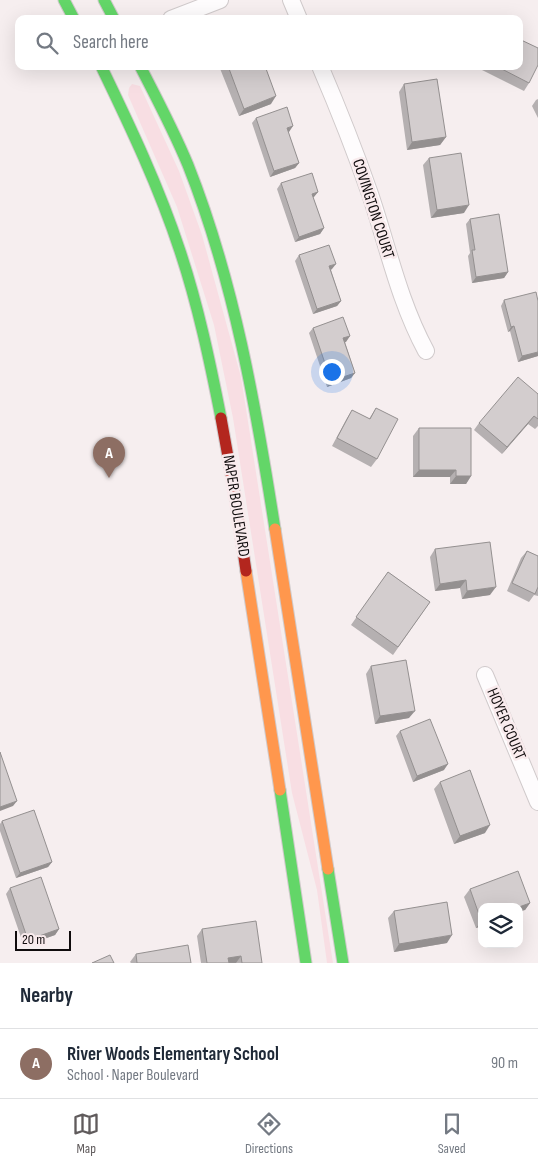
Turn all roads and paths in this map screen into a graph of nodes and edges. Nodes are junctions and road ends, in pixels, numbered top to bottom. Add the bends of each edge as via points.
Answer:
1 (64, 0) edge
2 (104, 0) edge
3 (220, 0) edge
4 (291, 0) edge
5 (72, 15) edge
6 (112, 15) edge
7 (181, 15) edge
8 (297, 15) edge
9 (103, 70) edge
10 (142, 70) edge
11 (322, 70) edge
12 (426, 351) dead end
13 (485, 675) dead end
14 (538, 802) edge
15 (306, 963) edge
16 (343, 963) edge

1 - 5 main road
2 - 6 main road
3 - 7 street
4 - 8 street
9 - 15 main road, NAPER BOULEVARD via 167,214 189,281 206,351 234,490
10 - 16 main road via 187,166 207,222 248,372
11 - 12 street, COVINGTON COURT via 370,194 407,314
13 - 14 street, HOYER COURT

